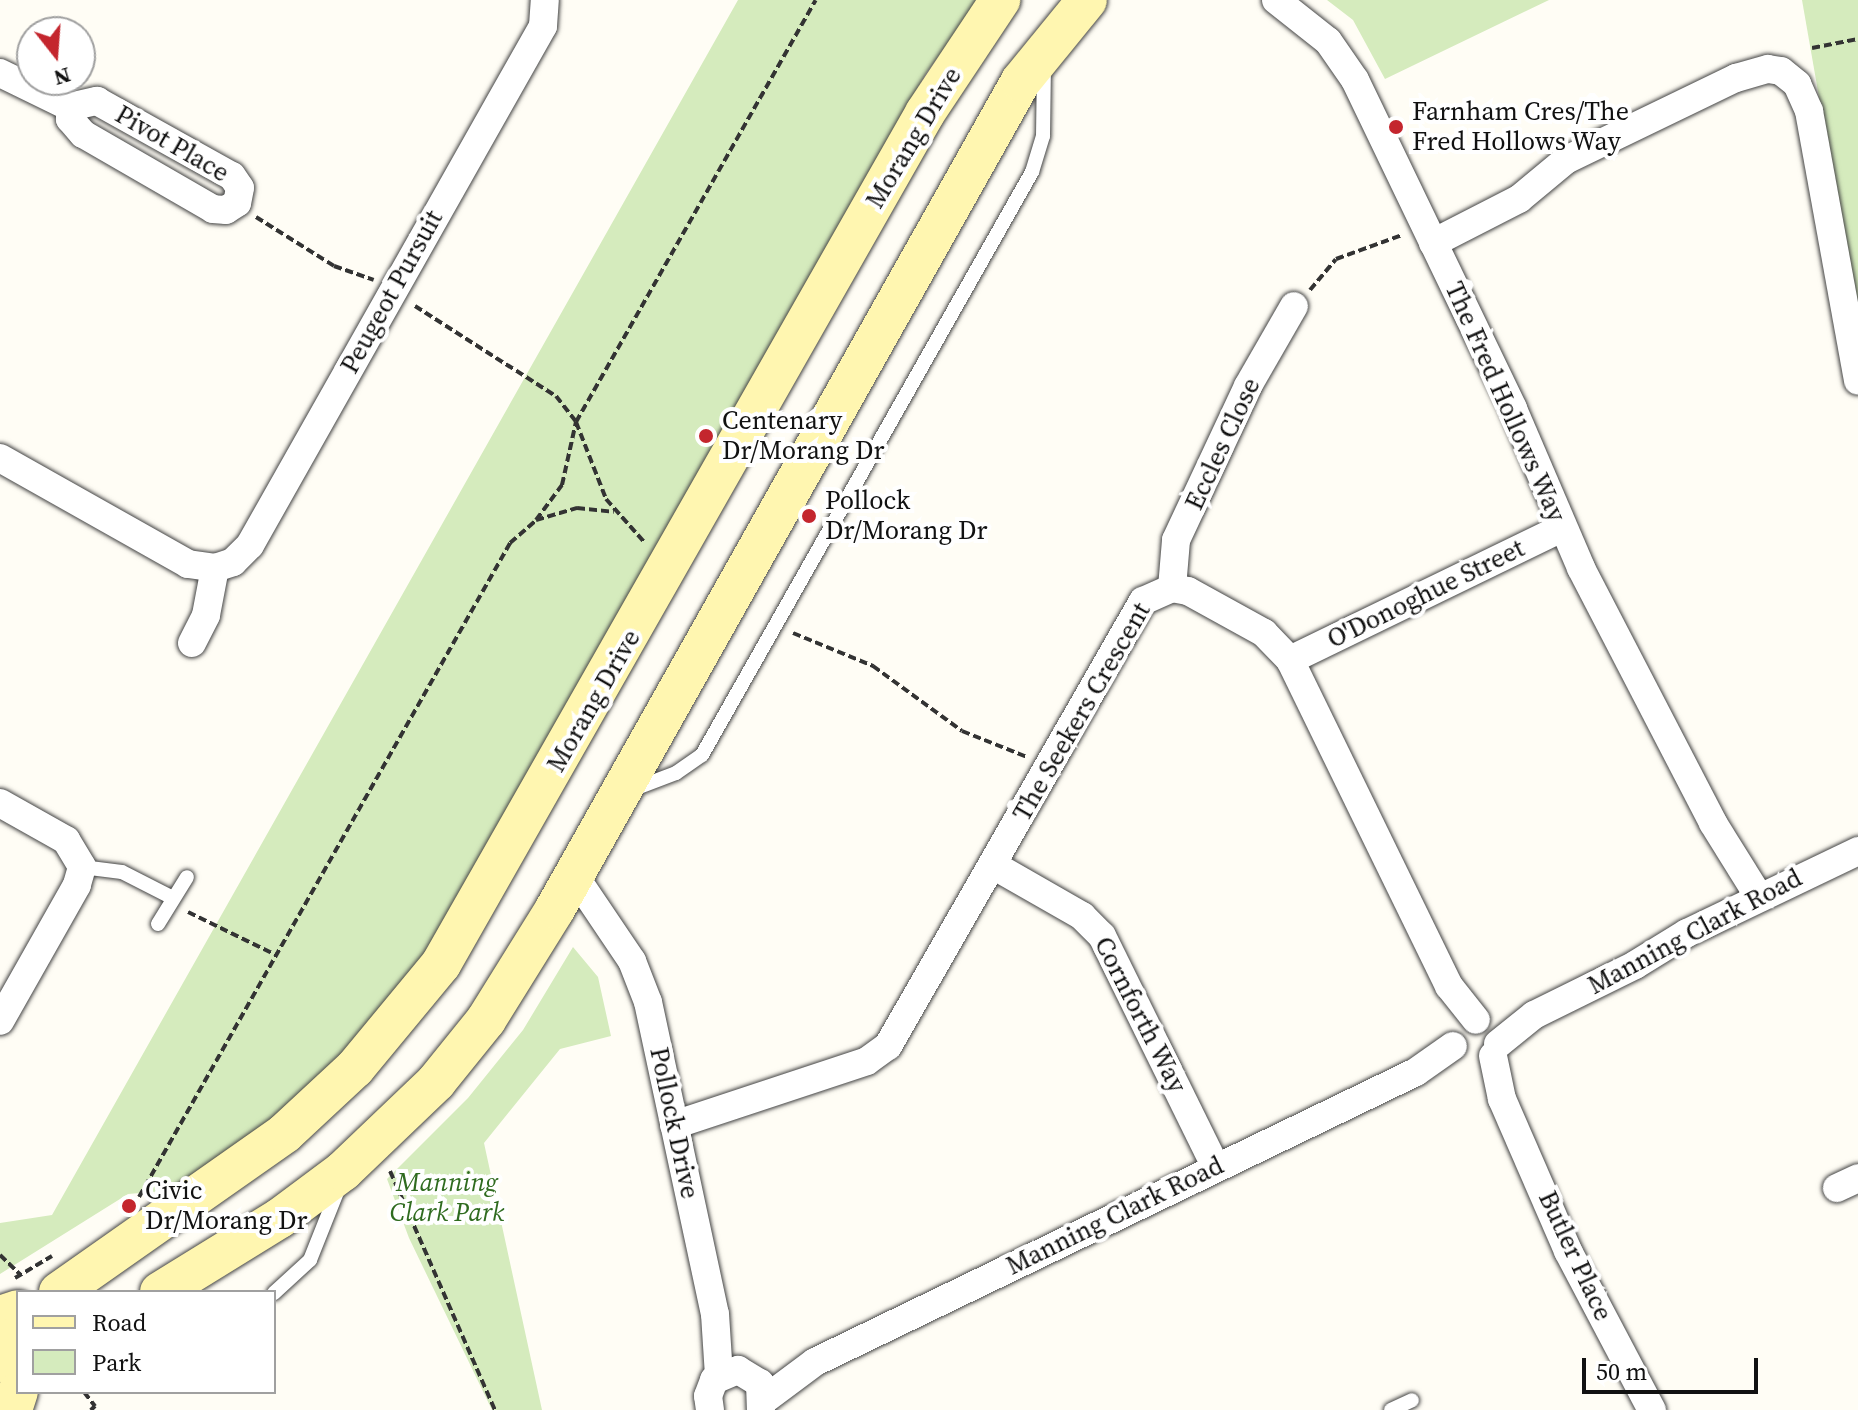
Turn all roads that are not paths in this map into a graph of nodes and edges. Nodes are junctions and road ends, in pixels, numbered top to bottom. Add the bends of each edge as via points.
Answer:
1 (545, 0) edge
2 (1000, 0) edge
3 (1087, 0) edge
4 (1276, 0) edge
5 (1045, 49) junction
6 (0, 73) edge
7 (70, 107) junction
8 (1428, 233) junction
9 (1294, 306) road end
10 (1858, 381) edge
11 (0, 458) edge
12 (1562, 528) junction
13 (215, 568) junction
14 (1172, 588) junction
15 (192, 643) dead end
16 (1290, 660) junction
17 (620, 794) junction
18 (0, 803) edge
19 (1858, 851) edge
20 (993, 865) junction
21 (82, 867) junction
22 (187, 877) dead end
23 (564, 892) junction
24 (171, 897) junction
25 (1751, 901) junction
26 (158, 924) dead end
27 (616, 938) junction
28 (0, 1021) edge
29 (1476, 1043) junction
30 (674, 1125) junction
31 (1216, 1168) junction
32 (343, 1171) junction
33 (62, 1290) edge
34 (163, 1290) edge
35 (276, 1291) edge
36 (16, 1298) edge
37 (0, 1316) edge
38 (0, 1339) edge
39 (16, 1369) edge
40 (731, 1394) edge
41 (1412, 1400) dead end
42 (1391, 1410) edge
43 (1652, 1410) edge

1 - 13 street, Peugeot Pursuit via 543,26 250,545 233,562
2 - 33 main road, Morang Drive via 925,113 466,927 405,1011 355,1068 285,1133
3 - 5 main road
4 - 8 street, The Fred Hollows Way via 1315,27 1342,57
5 - 17 main road via 1021,81
5 - 17 lane via 1043,136 1032,172 702,755 676,773
6 - 7 street, Pivot Place
7 - 7 street, Pivot Place via 70,119 83,134 213,209 226,210 237,203 237,181 222,170 97,101
8 - 10 street via 1519,199 1566,160 1736,78 1781,71 1797,84 1809,111
8 - 12 street, The Fred Hollows Way via 1513,409
9 - 14 street, Eccles Close via 1248,386 1176,540
11 - 13 street via 188,564
12 - 16 street, O'Donoghue Street
12 - 25 street, The Fred Hollows Way
13 - 15 street via 206,615
14 - 16 street, The Seekers Crescent via 1188,591 1264,633
14 - 20 street, The Seekers Crescent via 1143,601
16 - 29 street, The Seekers Crescent
17 - 23 main road
18 - 21 street via 66,840
19 - 25 street, Manning Clark Road
20 - 30 street, The Seekers Crescent via 901,1027 878,1055 733,1109
20 - 31 street, Cornforth Way via 1093,924
21 - 24 lane via 122,872
21 - 28 street via 77,885
22 - 24 lane
23 - 27 street, Pollock Drive
23 - 27 street
23 - 32 main road via 486,1020 436,1082
24 - 26 lane
25 - 29 street, Manning Clark Road
27 - 30 street, Pollock Drive via 648,1002
29 - 31 street, Manning Clark Road
29 - 43 street, Butler Place via 1568,1251
30 - 40 street, Pollock Drive
31 - 40 street, Manning Clark Road via 815,1362
32 - 34 main road via 280,1218
32 - 35 lane via 318,1246
36 - 37 main road
38 - 39 main road
41 - 42 lane

